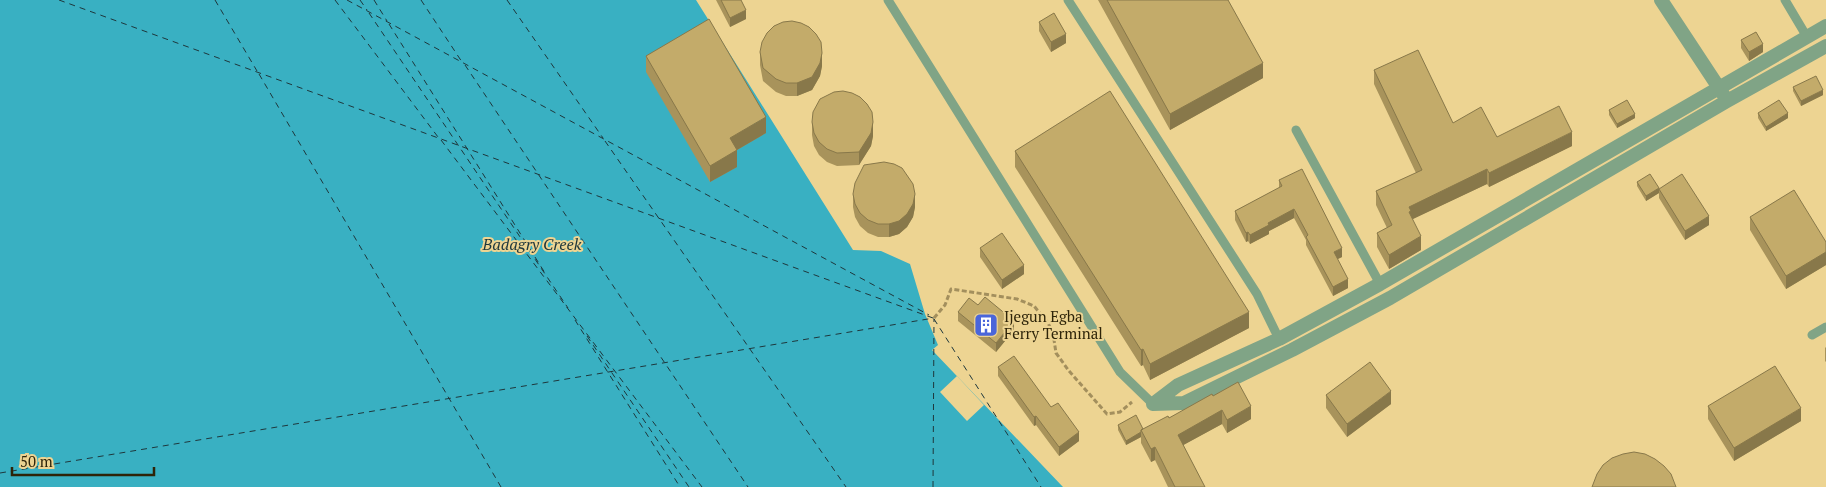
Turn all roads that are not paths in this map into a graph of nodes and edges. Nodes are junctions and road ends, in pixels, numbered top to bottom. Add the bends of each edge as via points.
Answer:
1 (888, 0) edge
2 (1068, 0) edge
3 (1661, 0) edge
4 (1785, 0) edge
5 (1826, 26) edge
6 (1807, 37) junction
7 (1826, 46) edge
8 (1719, 87) junction
9 (1727, 101) junction
10 (1296, 130) dead end
11 (1380, 284) junction
12 (1826, 327) edge
13 (1812, 335) dead end
14 (1279, 339) junction
15 (1153, 404) junction

1 - 15 lane via 1120,372
2 - 14 lane via 1256,294
3 - 8 street
4 - 6 lane
5 - 6 street
6 - 8 street
7 - 9 street
8 - 9 street
8 - 11 street
9 - 15 street via 1398,293 1300,346 1184,403
10 - 11 lane
11 - 14 street
12 - 13 lane
14 - 15 street via 1178,385

